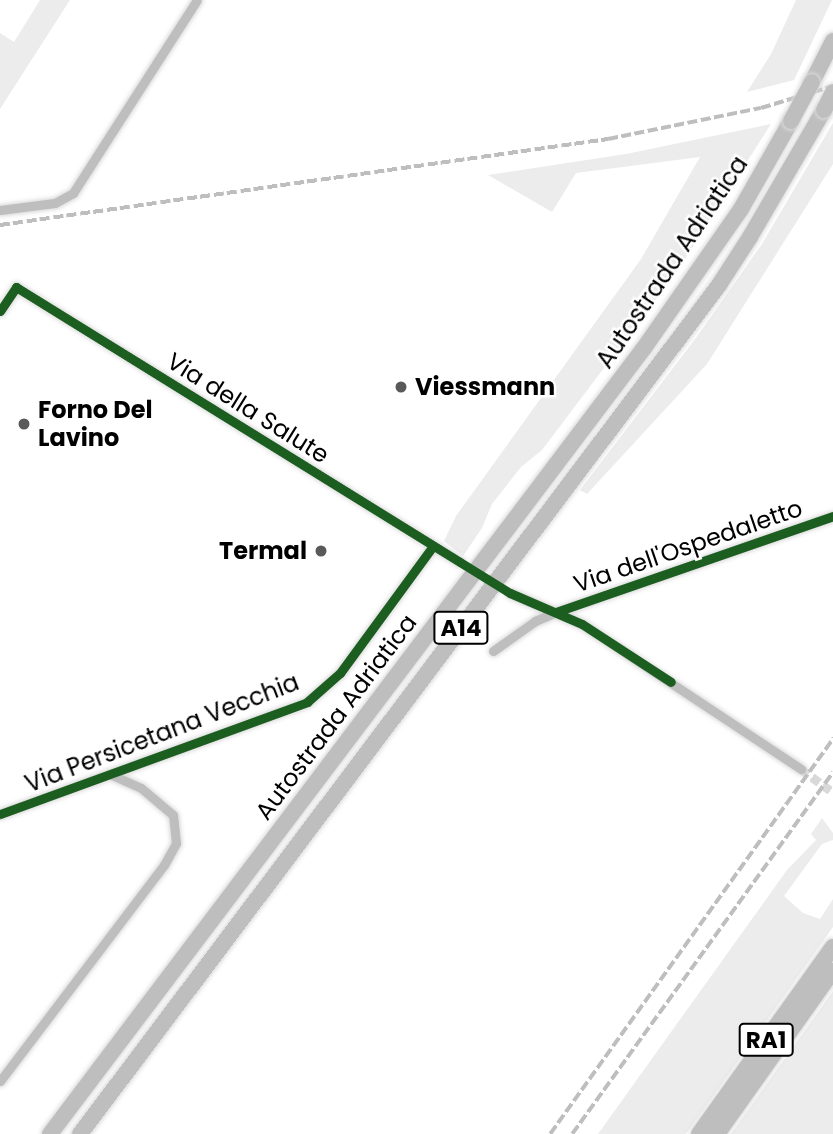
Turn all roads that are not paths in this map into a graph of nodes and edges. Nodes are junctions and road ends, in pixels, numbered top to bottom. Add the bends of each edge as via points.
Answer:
1 (197, 0) edge
2 (833, 41) edge
3 (833, 92) edge
4 (0, 211) edge
5 (0, 311) edge
6 (833, 516) edge
7 (433, 546) junction
8 (460, 562) tunnel mouth
9 (510, 593) tunnel mouth
10 (556, 612) junction
11 (493, 651) dead end
12 (135, 767) junction
13 (801, 769) tunnel mouth
14 (110, 775) junction
15 (138, 787) junction
16 (0, 814) edge
17 (833, 947) edge
18 (833, 971) edge
19 (0, 1081) edge
20 (50, 1134) edge
21 (80, 1134) edge
22 (699, 1134) edge
23 (717, 1134) edge

1 - 4 street via 73,193 55,204
2 - 20 highway, Autostrada Adriatica / A14, bridge via 741,209 652,336
3 - 21 highway, Autostrada Adriatica / A14, bridge via 719,285
5 - 7 street, Via della Salute via 16,286
6 - 10 street, Via dell'Ospedaletto
7 - 8 street, Via della Salute
7 - 12 street, Via Persicetana Vecchia via 340,673 319,693 292,709
9 - 10 street
10 - 11 street
10 - 13 street via 593,631
12 - 14 street, Via Persicetana Vecchia
12 - 15 street
14 - 15 street
14 - 16 street, Via Persicetana Vecchia
15 - 19 street via 173,815 176,843
17 - 22 highway, RA1
18 - 23 highway, RA1

